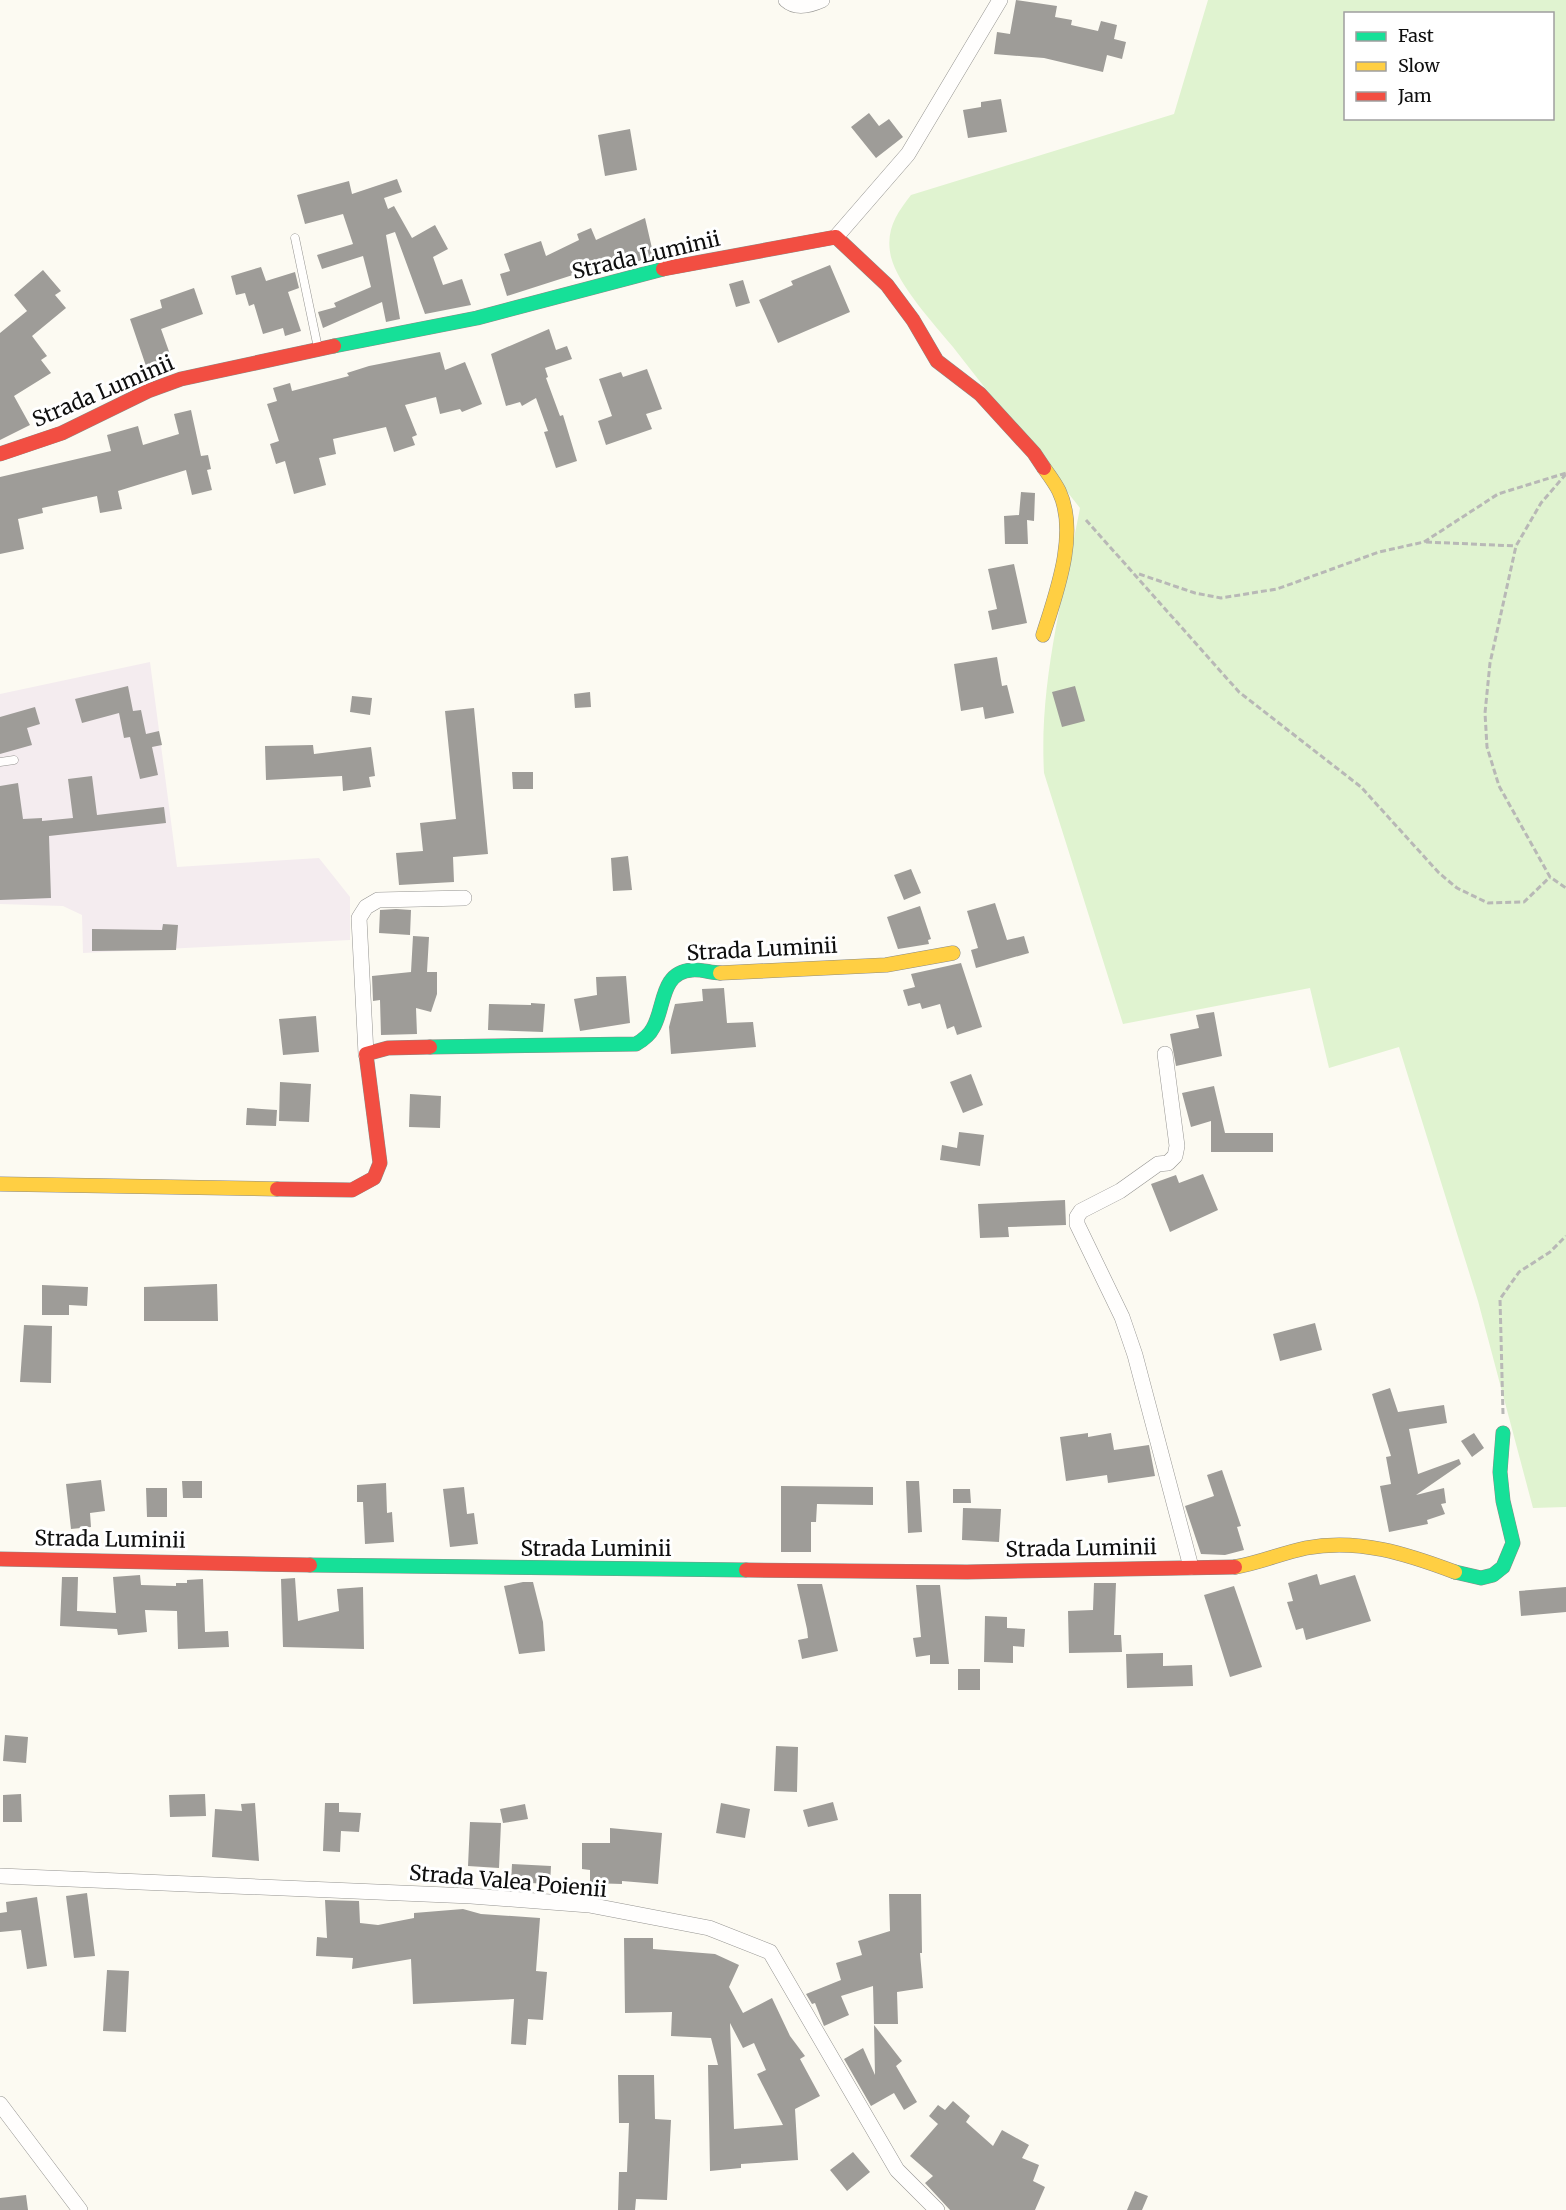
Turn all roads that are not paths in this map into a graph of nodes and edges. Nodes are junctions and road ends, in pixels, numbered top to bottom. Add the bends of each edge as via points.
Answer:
1 (786, 0) edge
2 (822, 0) edge
3 (1000, 0) edge
4 (836, 237) junction
5 (295, 238) dead end
6 (318, 350) junction
7 (0, 454) edge
8 (1043, 635) dead end
9 (14, 760) dead end
10 (0, 762) edge
11 (464, 898) dead end
12 (953, 953) dead end
13 (366, 1054) junction
14 (1165, 1054) dead end
15 (0, 1184) edge
16 (1503, 1434) road end
17 (0, 1559) edge
18 (1191, 1567) junction
19 (0, 1876) edge
20 (0, 2104) edge
21 (80, 2210) edge
22 (937, 2210) edge

1 - 2 street via 810,6
3 - 4 street via 908,154
4 - 6 street, Strada Luminii via 654,271 477,318
4 - 8 street via 887,285 937,361 980,394 1034,453 1060,492 1068,536
5 - 6 lane
6 - 7 street, Strada Luminii via 165,384 62,434
9 - 10 lane
11 - 13 street via 378,900 366,907 359,918
12 - 13 street, Strada Luminii via 885,965 717,973 690,970 668,983 654,1033 636,1044 388,1048
13 - 15 street via 380,1162 378,1175 367,1186 352,1190
14 - 18 street, Strada Luminii via 1177,1146 1174,1156 1081,1211 1077,1224 1122,1317 1135,1355
16 - 18 street, Strada Luminii via 1500,1472 1513,1543 1503,1567 1493,1575 1464,1575 1400,1552 1347,1544 1306,1548 1226,1569
17 - 18 street, Strada Luminii via 967,1572
19 - 22 street, Strada Valea Poienii via 483,1897 589,1905 709,1929 770,1952 897,2170
20 - 21 street

